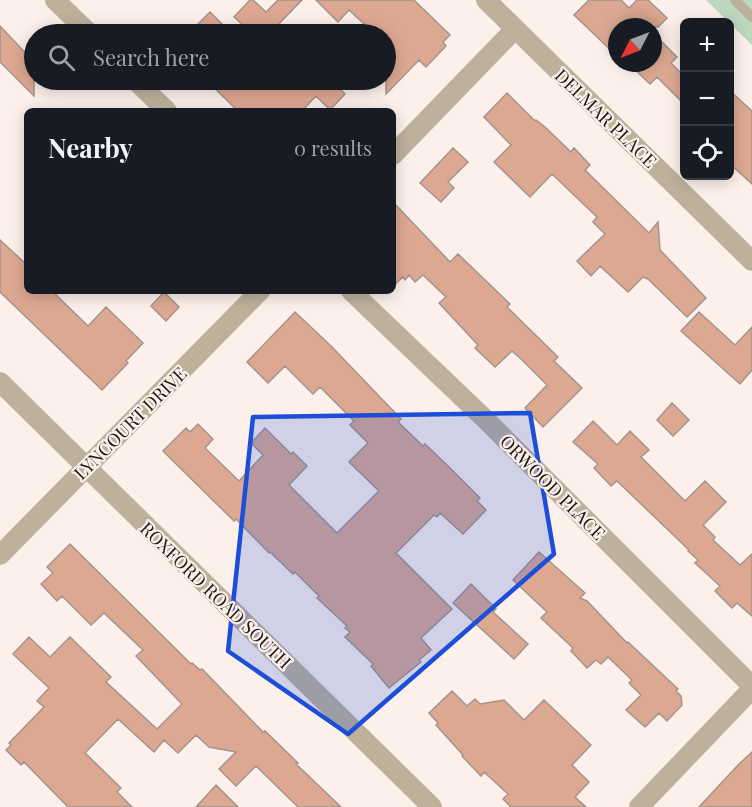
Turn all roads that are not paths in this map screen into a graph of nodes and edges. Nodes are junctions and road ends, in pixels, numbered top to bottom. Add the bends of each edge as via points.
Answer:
1 (55, 0) edge
2 (486, 0) edge
3 (735, 0) edge
4 (752, 17) edge
5 (80, 24) edge
6 (515, 29) junction
7 (145, 90) edge
8 (164, 108) edge
9 (396, 152) edge
10 (752, 261) edge
11 (257, 294) edge
12 (354, 294) edge
13 (0, 382) edge
14 (86, 467) junction
15 (0, 555) edge
16 (752, 687) edge
17 (432, 807) edge
18 (639, 807) edge

1 - 5 street
2 - 6 street, DELMAR PLACE
3 - 4 lane
6 - 9 street
6 - 10 street, DELMAR PLACE
7 - 8 street
11 - 14 street, LYNCOURT DRIVE
12 - 16 street, ORWOOD PLACE via 485,419
13 - 14 street, ROXFORD ROAD SOUTH
14 - 15 street, LYNCOURT DRIVE
14 - 17 street, ROXFORD ROAD SOUTH
16 - 18 street

